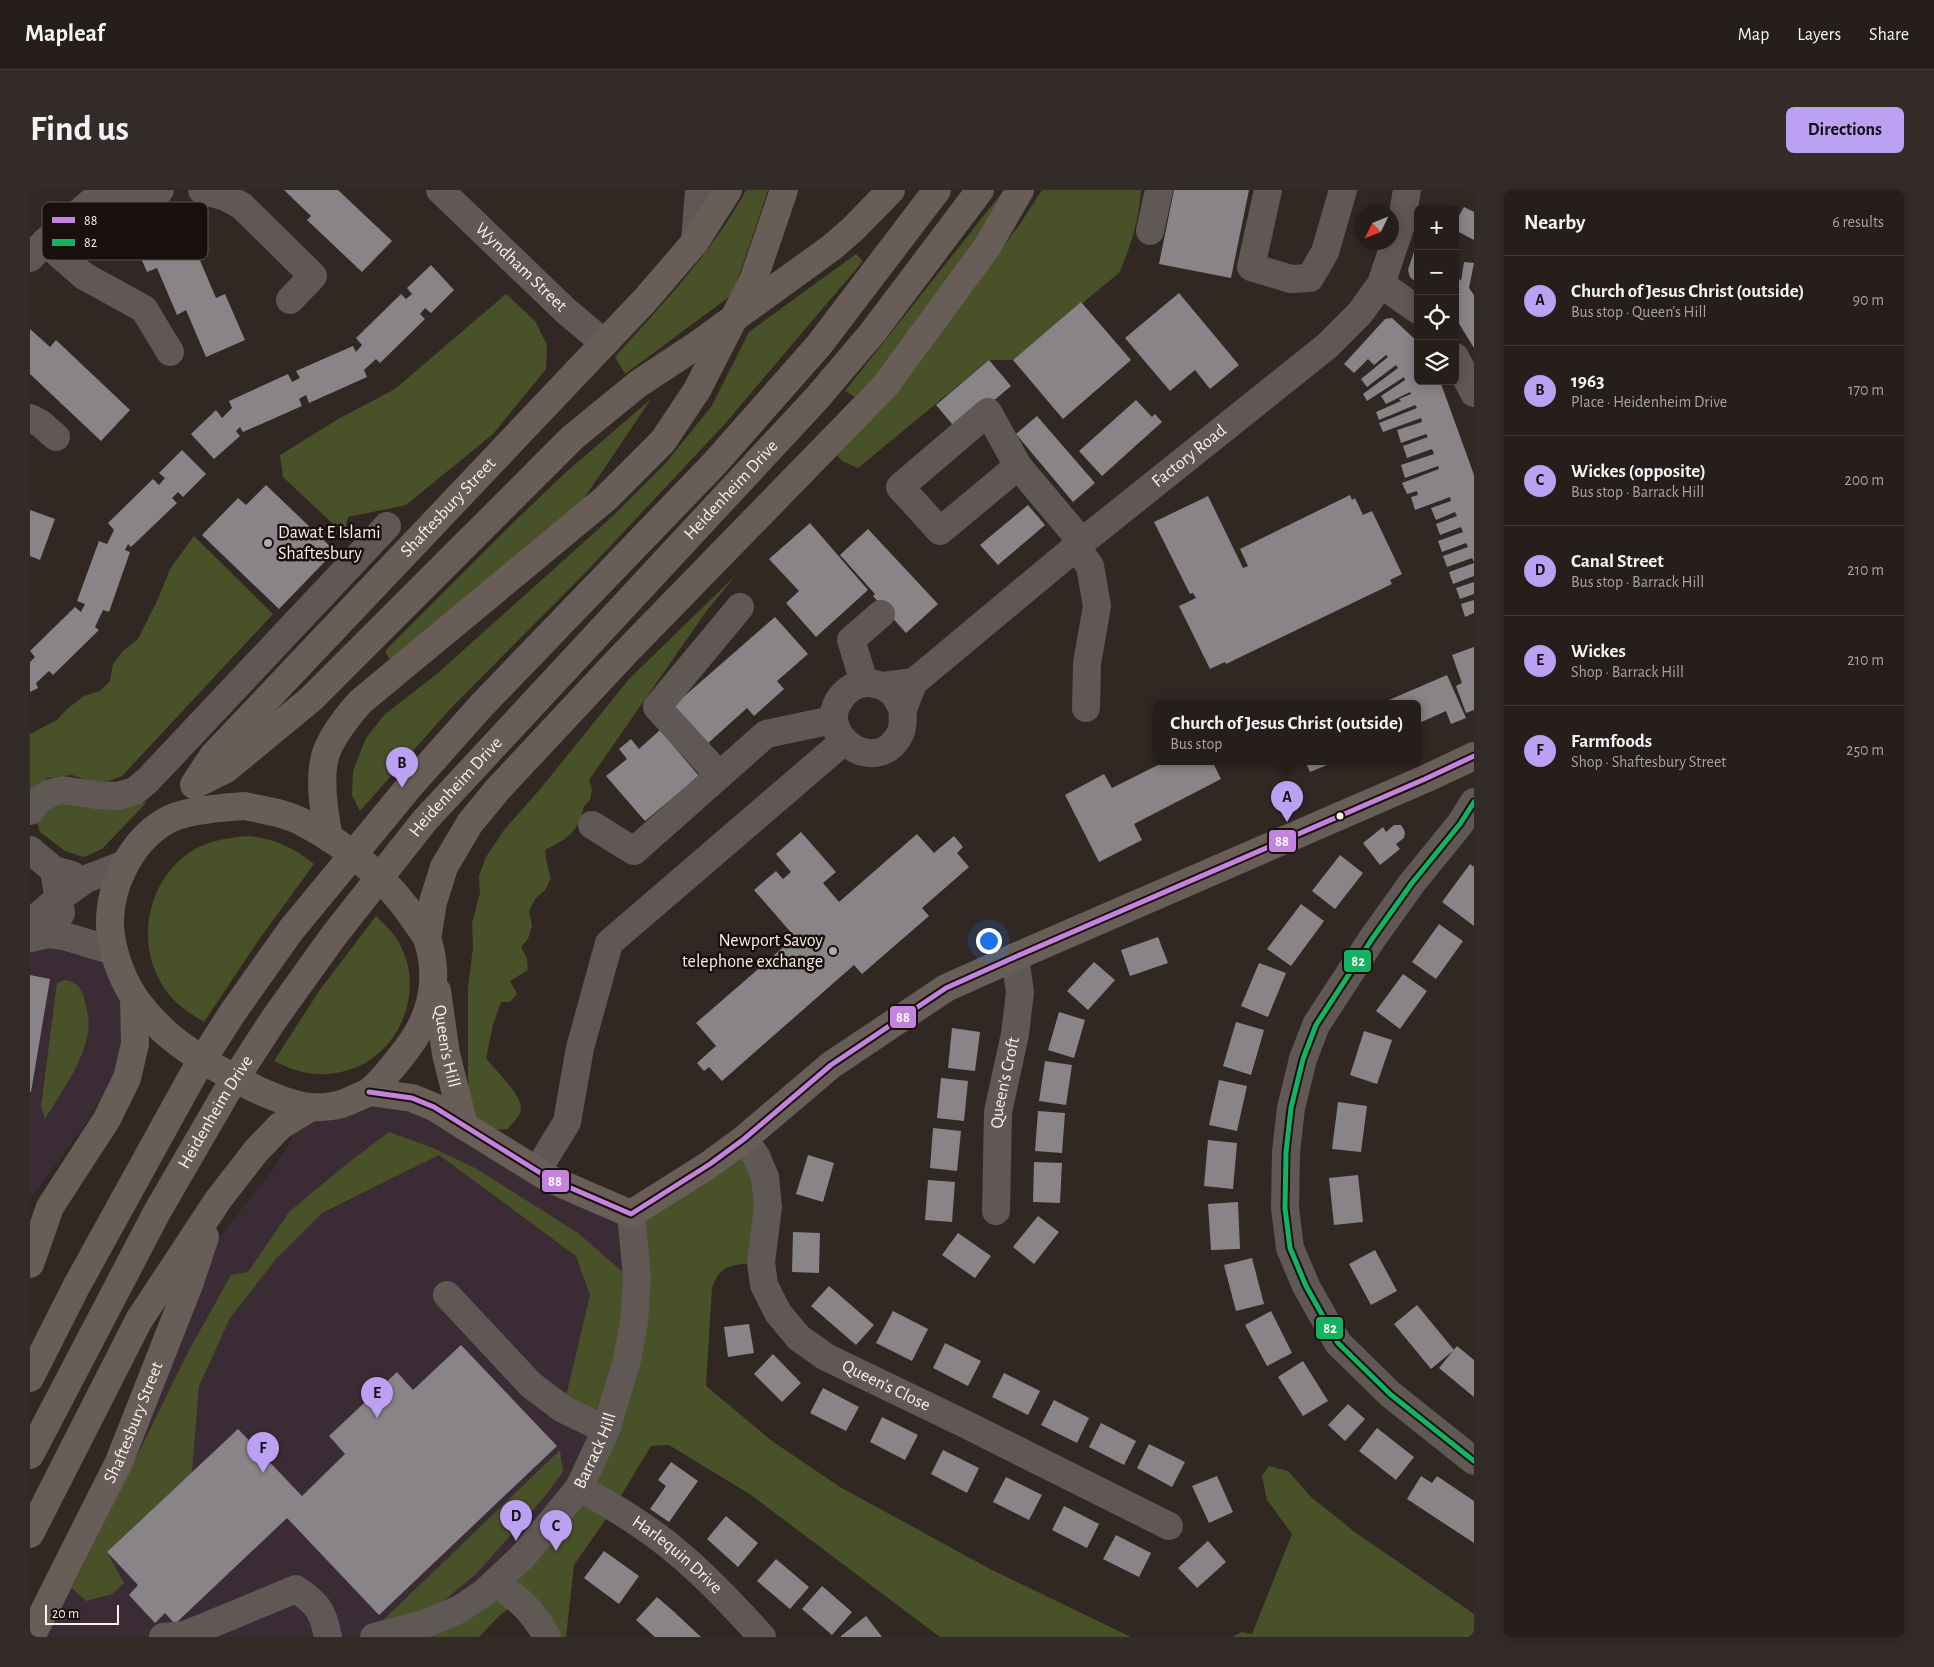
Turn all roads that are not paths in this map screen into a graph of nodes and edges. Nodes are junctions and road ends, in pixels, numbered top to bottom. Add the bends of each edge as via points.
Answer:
1 (160, 190) edge
2 (202, 190) edge
3 (440, 190) edge
4 (699, 190) edge
5 (728, 190) edge
6 (784, 190) edge
7 (891, 190) edge
8 (937, 190) edge
9 (980, 190) edge
10 (1020, 190) edge
11 (1159, 190) edge
12 (1268, 190) edge
13 (1343, 190) edge
14 (1406, 190) edge
15 (92, 202) edge
16 (1150, 231) dead end
17 (695, 242) junction
18 (55, 260) edge
19 (1381, 284) junction
20 (290, 300) dead end
21 (1414, 307) edge
22 (604, 343) junction
23 (170, 352) dead end
24 (1459, 364) edge
25 (1474, 392) edge
26 (30, 418) edge
27 (56, 437) dead end
28 (1018, 466) dead end
29 (387, 526) dead end
30 (1079, 545) junction
31 (740, 608) dead end
32 (882, 614) dead end
33 (914, 682) junction
34 (1086, 708) dead end
35 (850, 709) junction
36 (903, 712) junction
37 (1474, 758) edge
38 (719, 776) junction
39 (194, 785) junction
40 (1474, 802) edge
41 (30, 811) edge
42 (165, 821) junction
43 (592, 825) dead end
44 (329, 838) junction
45 (30, 850) edge
46 (125, 864) junction
47 (54, 870) junction
48 (86, 879) junction
49 (59, 898) junction
50 (30, 923) edge
51 (64, 936) junction
52 (30, 938) edge
53 (427, 939) junction
54 (114, 951) junction
55 (1015, 956) junction
56 (433, 967) junction
57 (134, 997) junction
58 (368, 1092) junction
59 (311, 1107) junction
60 (464, 1126) junction
61 (744, 1139) junction
62 (537, 1171) junction
63 (218, 1200) junction
64 (50, 1207) junction
65 (996, 1210) dead end
66 (631, 1214) junction
67 (30, 1226) edge
68 (30, 1264) edge
69 (447, 1295) dead end
70 (30, 1378) edge
71 (606, 1430) junction
72 (30, 1455) edge
73 (1474, 1461) edge
74 (579, 1488) junction
75 (1169, 1526) dead end
76 (30, 1534) edge
77 (496, 1583) junction
78 (30, 1637) edge
79 (163, 1637) edge
80 (328, 1637) edge
81 (374, 1637) edge
82 (547, 1637) edge
83 (762, 1637) edge

1 - 15 street via 97,198
2 - 20 street via 242,206 313,276
3 - 22 street, Wyndham Street via 566,311
4 - 17 street
5 - 17 main road, Shaftesbury Street
6 - 44 main road via 753,280 698,390 663,441 604,499 360,702 336,733 326,754 323,807
7 - 39 main road via 831,248 638,384 573,437 311,699 226,769
8 - 70 main road, Heidenheim Drive via 813,352 715,463 481,706 297,922 194,1073
9 - 72 main road, Heidenheim Drive via 873,332 817,398 425,820 335,934 226,1093 157,1212
10 - 53 main road via 987,247 885,386 627,651 470,823 444,867 433,902
11 - 16 street
12 - 13 street via 1251,267 1291,279 1310,278 1325,252
14 - 19 street, Factory Road via 1401,225
17 - 22 main road, Shaftesbury Street
18 - 23 street via 144,309
19 - 21 street
19 - 30 street, Factory Road via 1360,313 1327,346
22 - 39 main road, Shaftesbury Street via 213,756
24 - 25 street
26 - 27 street via 40,422
28 - 30 street
29 - 41 street, Shaftesbury Street via 135,791 116,796 62,790 38,801
30 - 33 street, Factory Road
30 - 34 street via 1090,566 1097,606 1087,663
31 - 38 street via 657,707
32 - 35 street via 851,640
33 - 35 street
33 - 36 street
35 - 36 street via 893,692
35 - 36 street via 867,752 884,750 893,743 904,723
35 - 38 street via 766,734
35 - 62 street via 610,942 580,1048 567,1122
37 - 55 main road
38 - 43 street via 634,851
39 - 42 main road, Shaftesbury Street
40 - 73 street via 1372,939 1316,1025 1292,1108 1286,1152 1285,1208 1290,1248 1306,1286 1338,1343 1390,1394
42 - 44 main road via 202,810 244,806 278,812
42 - 46 main road via 142,840
44 - 53 main road via 388,886 410,911
45 - 47 street
46 - 48 street
46 - 54 main road via 114,893 110,924
47 - 48 street
47 - 49 street
48 - 49 street
49 - 50 street
49 - 51 street
51 - 52 street via 50,934
51 - 54 street
53 - 56 main road
54 - 57 main road
55 - 61 main road via 946,988 831,1065
55 - 65 street, Queen's Croft via 1020,992 1015,1034 998,1112
56 - 58 main road via 429,1010 415,1038
56 - 60 main road, Queen's Hill via 446,1054
57 - 59 main road via 166,1033 199,1058 249,1086 285,1101
57 - 64 main road via 135,1044 128,1078 107,1119
58 - 59 main road via 342,1104
58 - 60 main road, Queen's Hill via 412,1098 434,1107
59 - 63 main road via 280,1126 256,1150
60 - 62 main road, Queen's Hill
61 - 66 main road
61 - 75 street, Queen's Close via 765,1177 768,1207 761,1262 764,1285 778,1313 799,1338 826,1357
62 - 66 main road, Queen's Hill
63 - 76 main road via 139,1320
63 - 78 main road, Shaftesbury Street via 190,1282 119,1462
64 - 67 main road
64 - 68 main road
66 - 71 street, Barrack Hill via 637,1276 634,1322 627,1360
69 - 71 street via 531,1385 563,1409
71 - 74 street, Barrack Hill
74 - 77 street, Barrack Hill via 524,1556
74 - 83 street, Harlequin Drive via 678,1552
77 - 81 street, Barrack Hill via 460,1609 427,1623
77 - 82 street via 520,1600
79 - 80 street via 185,1635 296,1589 308,1597 323,1615

